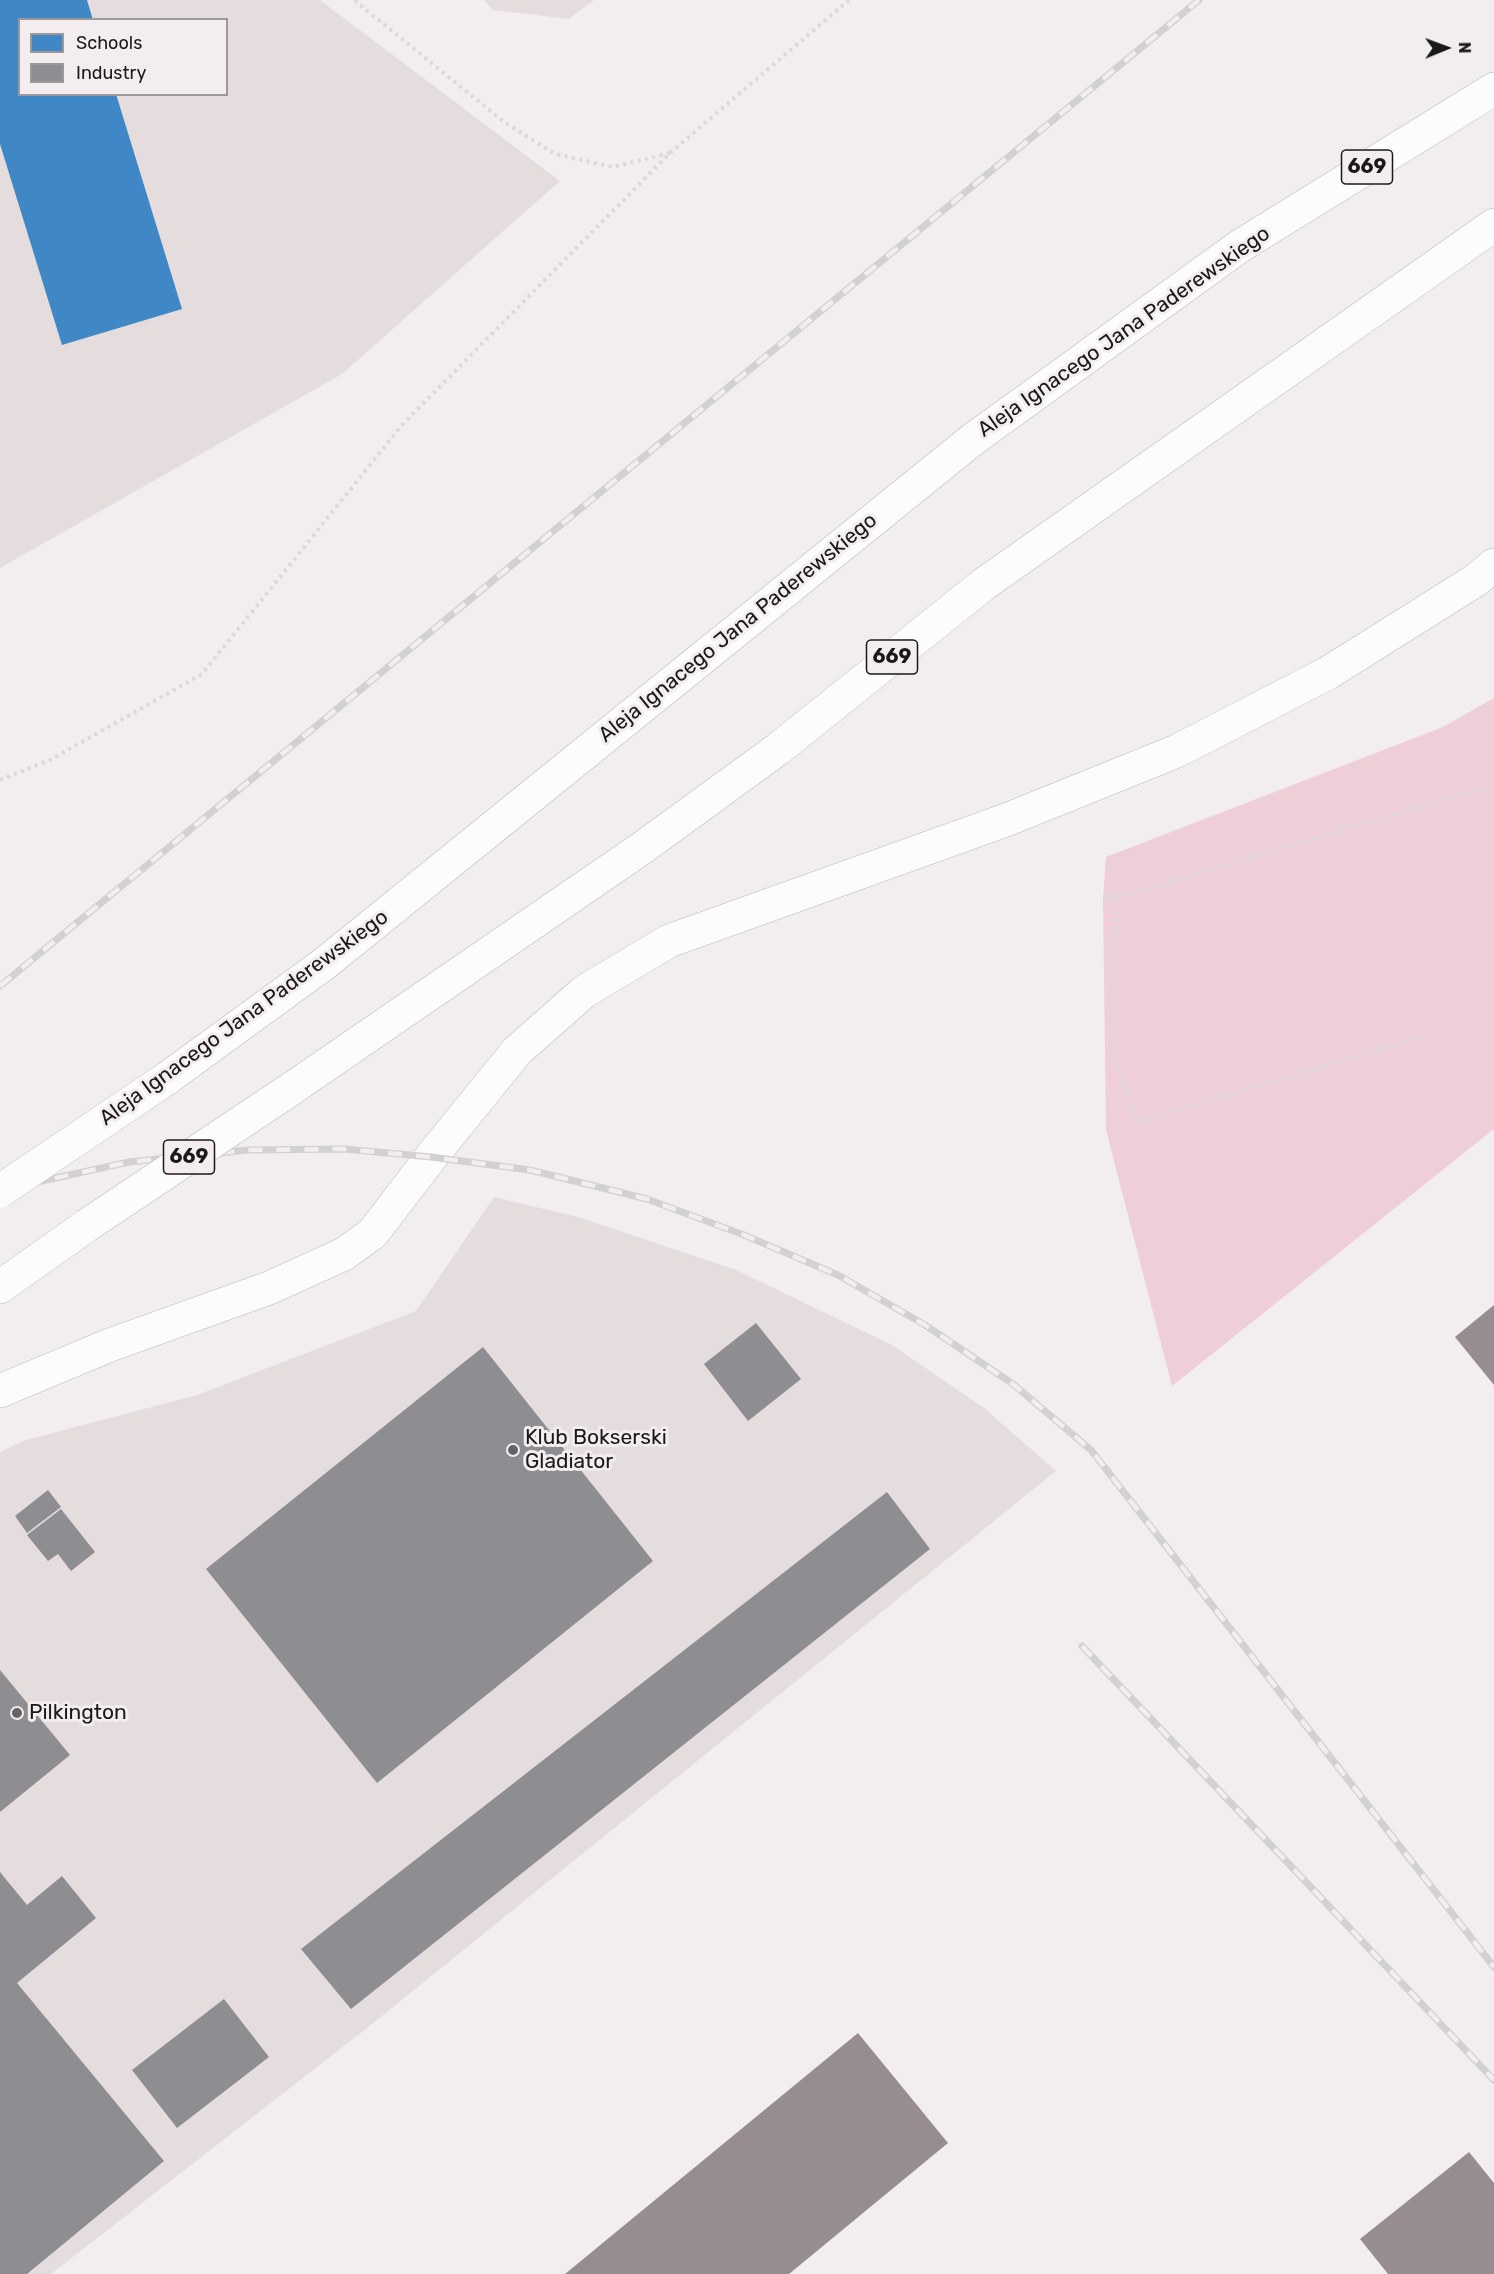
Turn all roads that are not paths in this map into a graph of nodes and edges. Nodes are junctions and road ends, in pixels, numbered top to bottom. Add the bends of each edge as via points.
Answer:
1 (1494, 89) edge
2 (1494, 225) edge
3 (1494, 565) edge
4 (0, 1191) edge
5 (0, 1287) edge
6 (0, 1391) edge

1 - 4 main road, Aleja Ignacego Jana Paderewskiego / 669, bridge via 1240,246 972,440 324,964 166,1079
2 - 5 main road, 669, bridge via 984,584 778,749 642,848
3 - 6 main road via 1328,673 1178,751 1006,820 669,941 585,991 517,1052 373,1233 344,1254 269,1288

